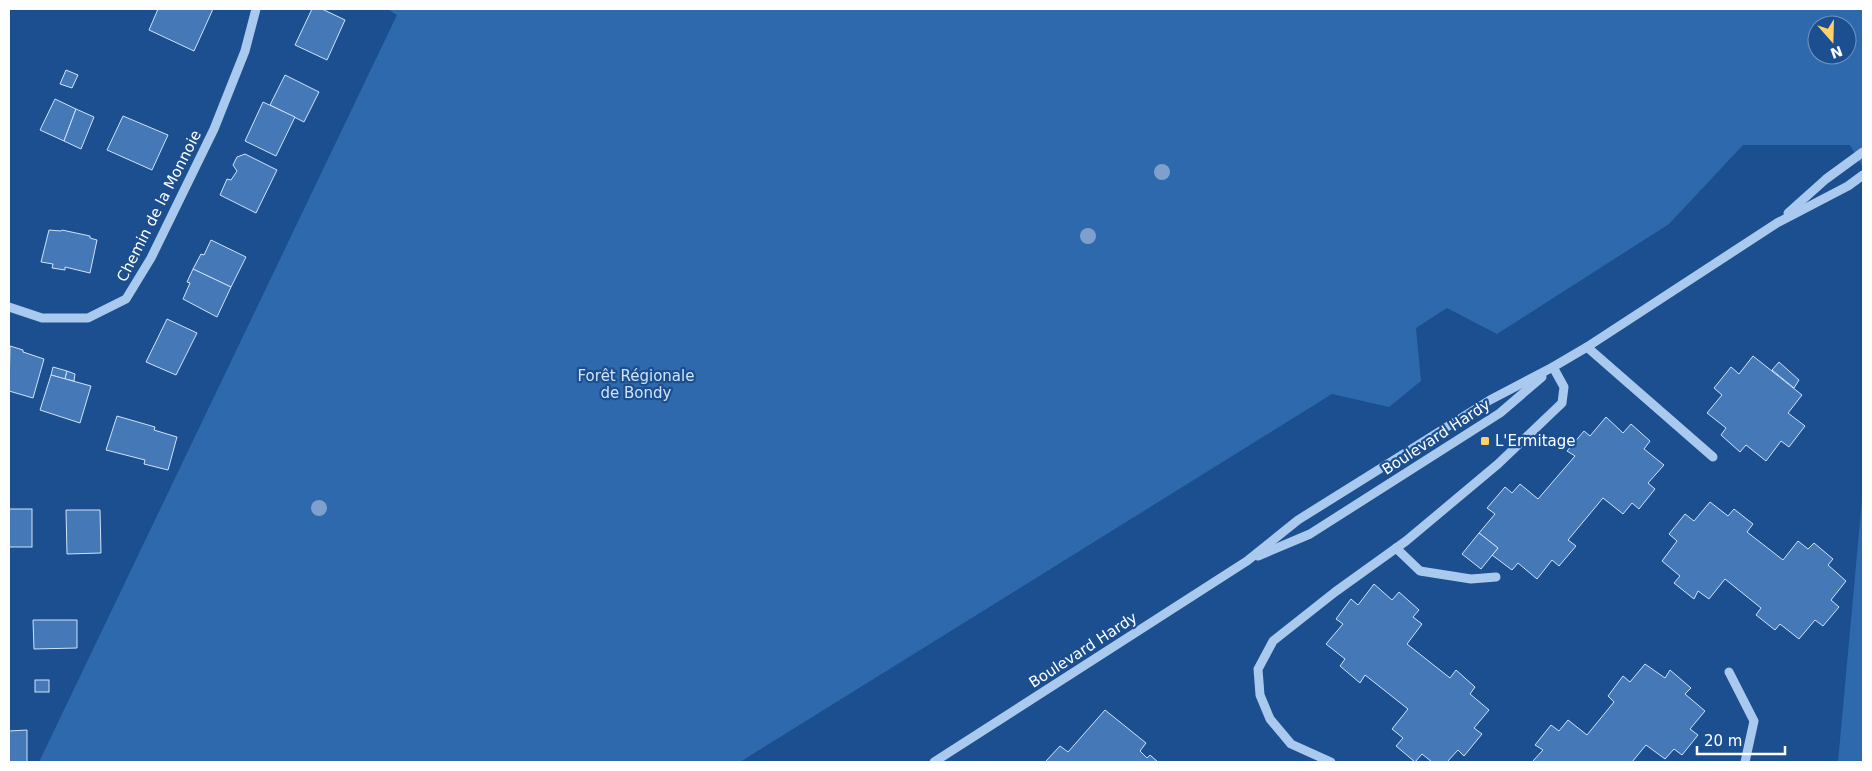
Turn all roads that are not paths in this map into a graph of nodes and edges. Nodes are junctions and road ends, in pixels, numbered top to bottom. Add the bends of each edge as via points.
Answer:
1 (256, 9) edge
2 (1863, 152) edge
3 (1863, 175) edge
4 (1777, 223) junction
5 (9, 307) edge
6 (1586, 347) junction
7 (1553, 367) junction
8 (1713, 457) dead end
9 (1396, 548) junction
10 (1247, 560) junction
11 (1496, 578) dead end
12 (1729, 672) dead end
13 (934, 762) edge
14 (1331, 762) edge
15 (1745, 762) edge

1 - 5 street, Chemin de la Monnoie via 245,51 214,129 151,258 126,299 88,318 42,318
2 - 4 street, Boulevard Hardy via 1826,179
3 - 4 street, Boulevard Hardy
4 - 6 street, Boulevard Hardy
6 - 7 street, Boulevard Hardy
6 - 8 street
7 - 9 street via 1564,387 1562,403 1498,464
7 - 10 street, Boulevard Hardy via 1490,400 1298,520
7 - 10 street, Boulevard Hardy via 1500,414 1318,529
9 - 11 street via 1420,571 1471,579
9 - 14 street via 1273,641 1258,669 1260,695 1270,719 1291,744
10 - 13 street, Boulevard Hardy
12 - 15 street via 1754,722

